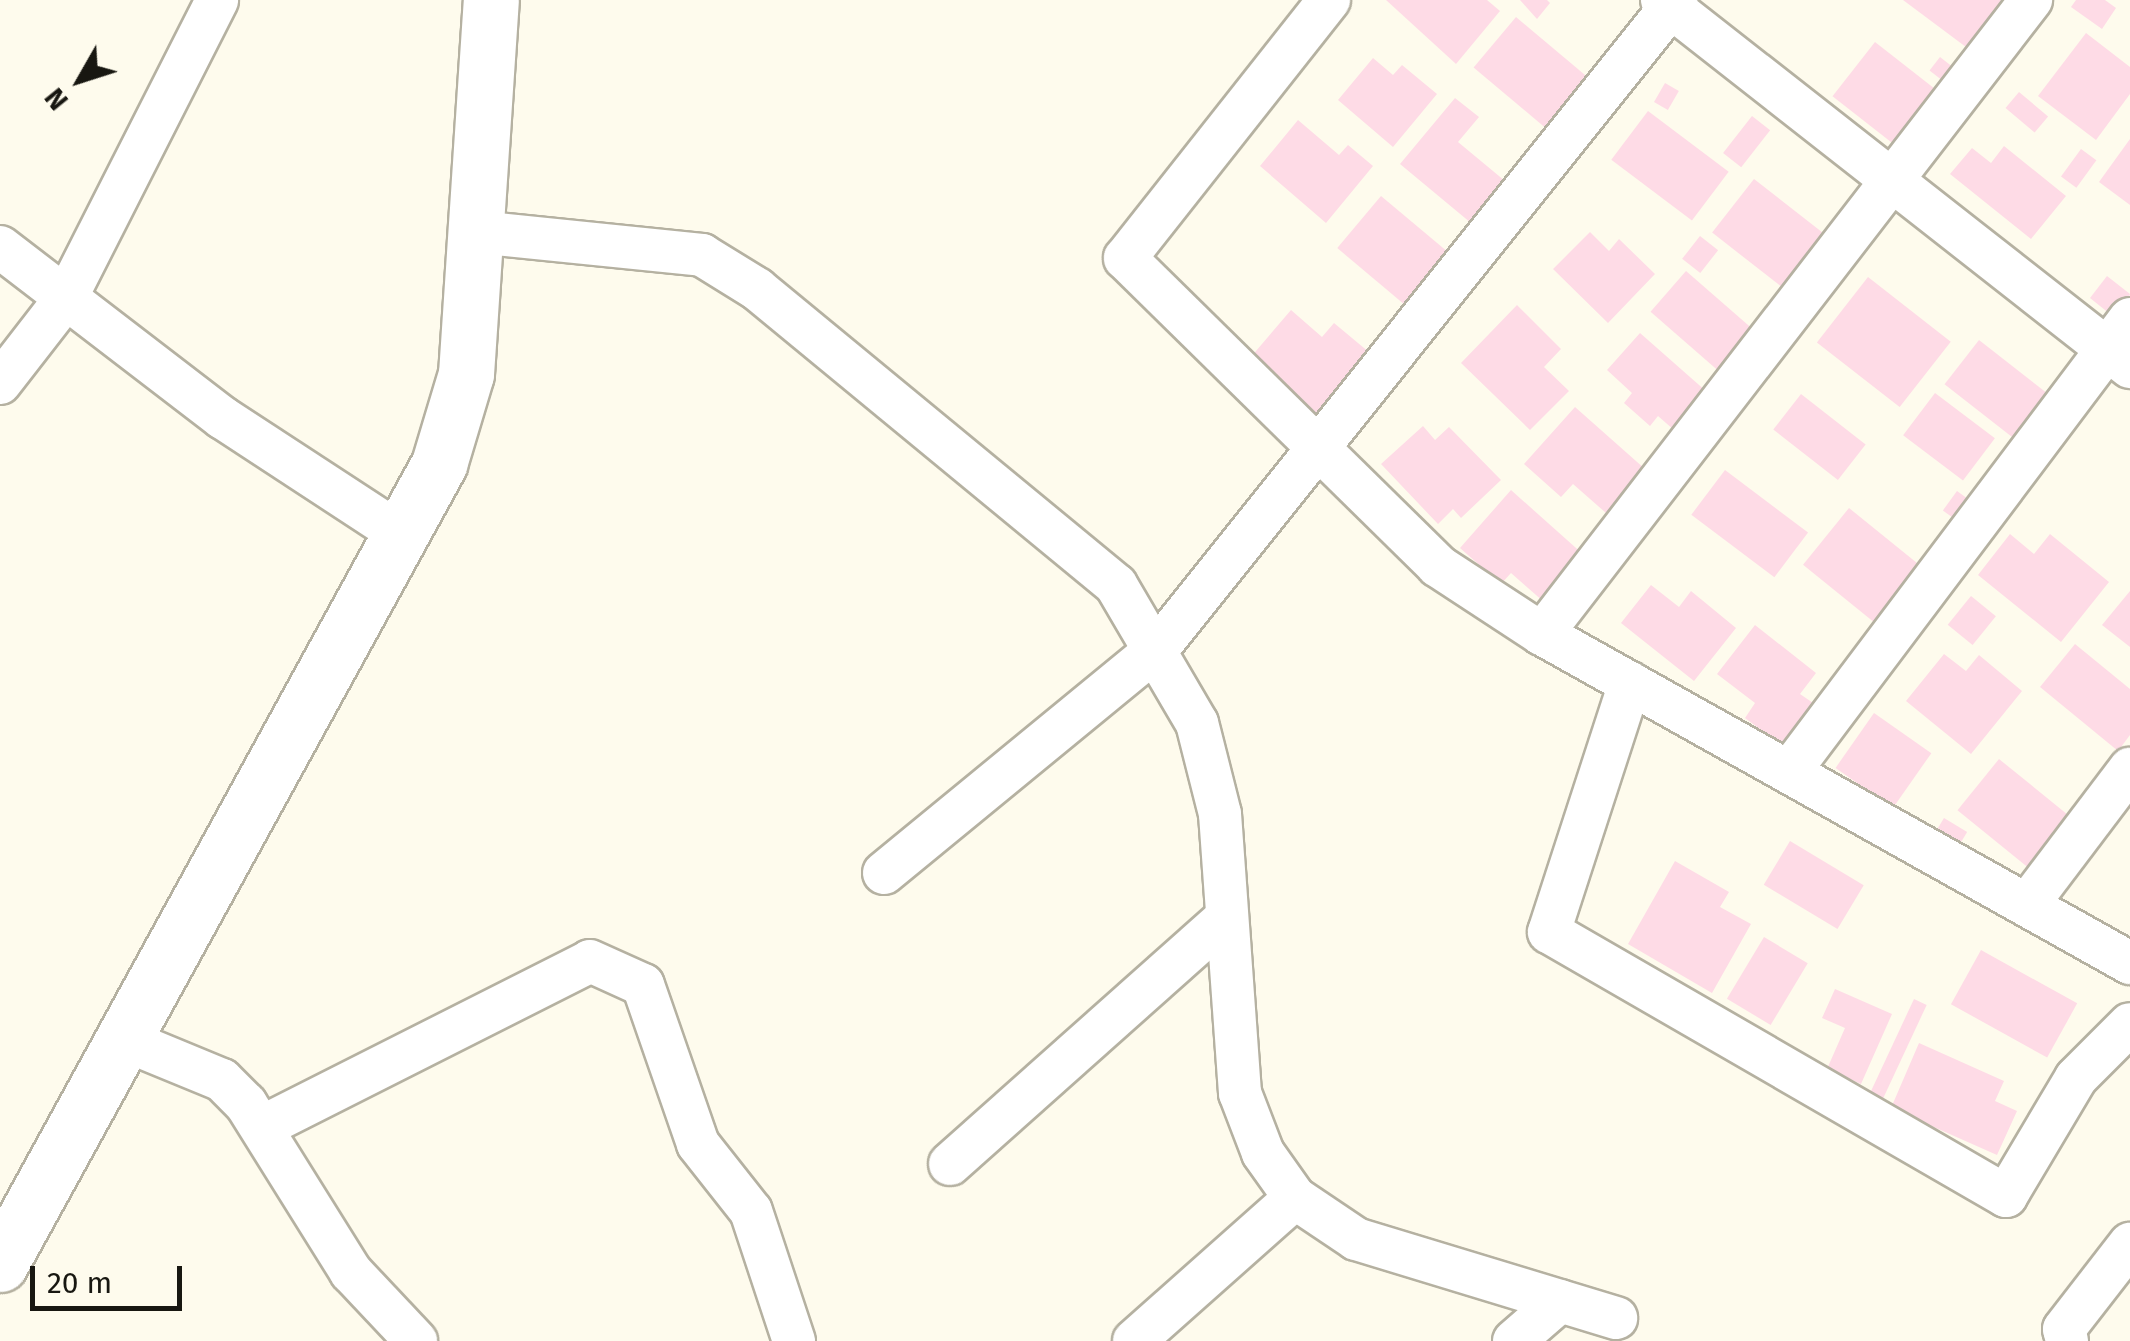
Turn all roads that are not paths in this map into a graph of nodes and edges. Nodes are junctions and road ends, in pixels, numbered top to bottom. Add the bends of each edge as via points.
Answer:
1 (217, 0) edge
2 (491, 0) edge
3 (1330, 0) edge
4 (2031, 0) edge
5 (1670, 2) edge
6 (1892, 180) junction
7 (477, 232) junction
8 (0, 247) edge
9 (66, 298) junction
10 (2122, 345) edge
11 (0, 383) edge
12 (1317, 454) junction
13 (402, 534) junction
14 (1542, 634) junction
15 (1158, 648) junction
16 (1630, 683) junction
17 (2130, 769) edge
18 (1789, 772) junction
19 (884, 873) dead end
20 (2027, 905) junction
21 (1226, 918) junction
22 (2130, 963) edge
23 (2130, 1024) edge
24 (120, 1038) junction
25 (264, 1126) junction
26 (950, 1164) dead end
27 (1295, 1198) junction
28 (2130, 1244) edge
29 (0, 1264) edge
30 (1560, 1301) junction
31 (1616, 1318) dead end
32 (416, 1341) edge
33 (794, 1341) edge
34 (1134, 1341) edge
35 (1514, 1341) edge
36 (2067, 1341) edge

1 - 9 street
2 - 7 street
3 - 12 street via 1125,258
4 - 6 street
5 - 6 street
5 - 12 street
6 - 10 street
6 - 14 street
7 - 13 street via 466,374 439,464
7 - 15 street via 702,255 758,289 1116,585
8 - 9 street
9 - 11 street
9 - 13 street via 222,418
10 - 18 street
12 - 14 street via 1438,566
12 - 15 street
13 - 24 street
14 - 16 street
15 - 19 street
15 - 21 street via 1197,723 1215,796
16 - 18 street
16 - 23 street via 1549,932 2006,1196 2076,1078
17 - 20 street
18 - 20 street
20 - 22 street
21 - 26 street
21 - 27 street via 1240,1093 1263,1153
24 - 25 street via 222,1080
24 - 29 street
25 - 32 street via 350,1272
25 - 33 street via 590,961 643,985 698,1144 751,1210
27 - 30 street via 1356,1239
27 - 34 street
28 - 36 street via 2064,1329
30 - 31 street
30 - 35 street

